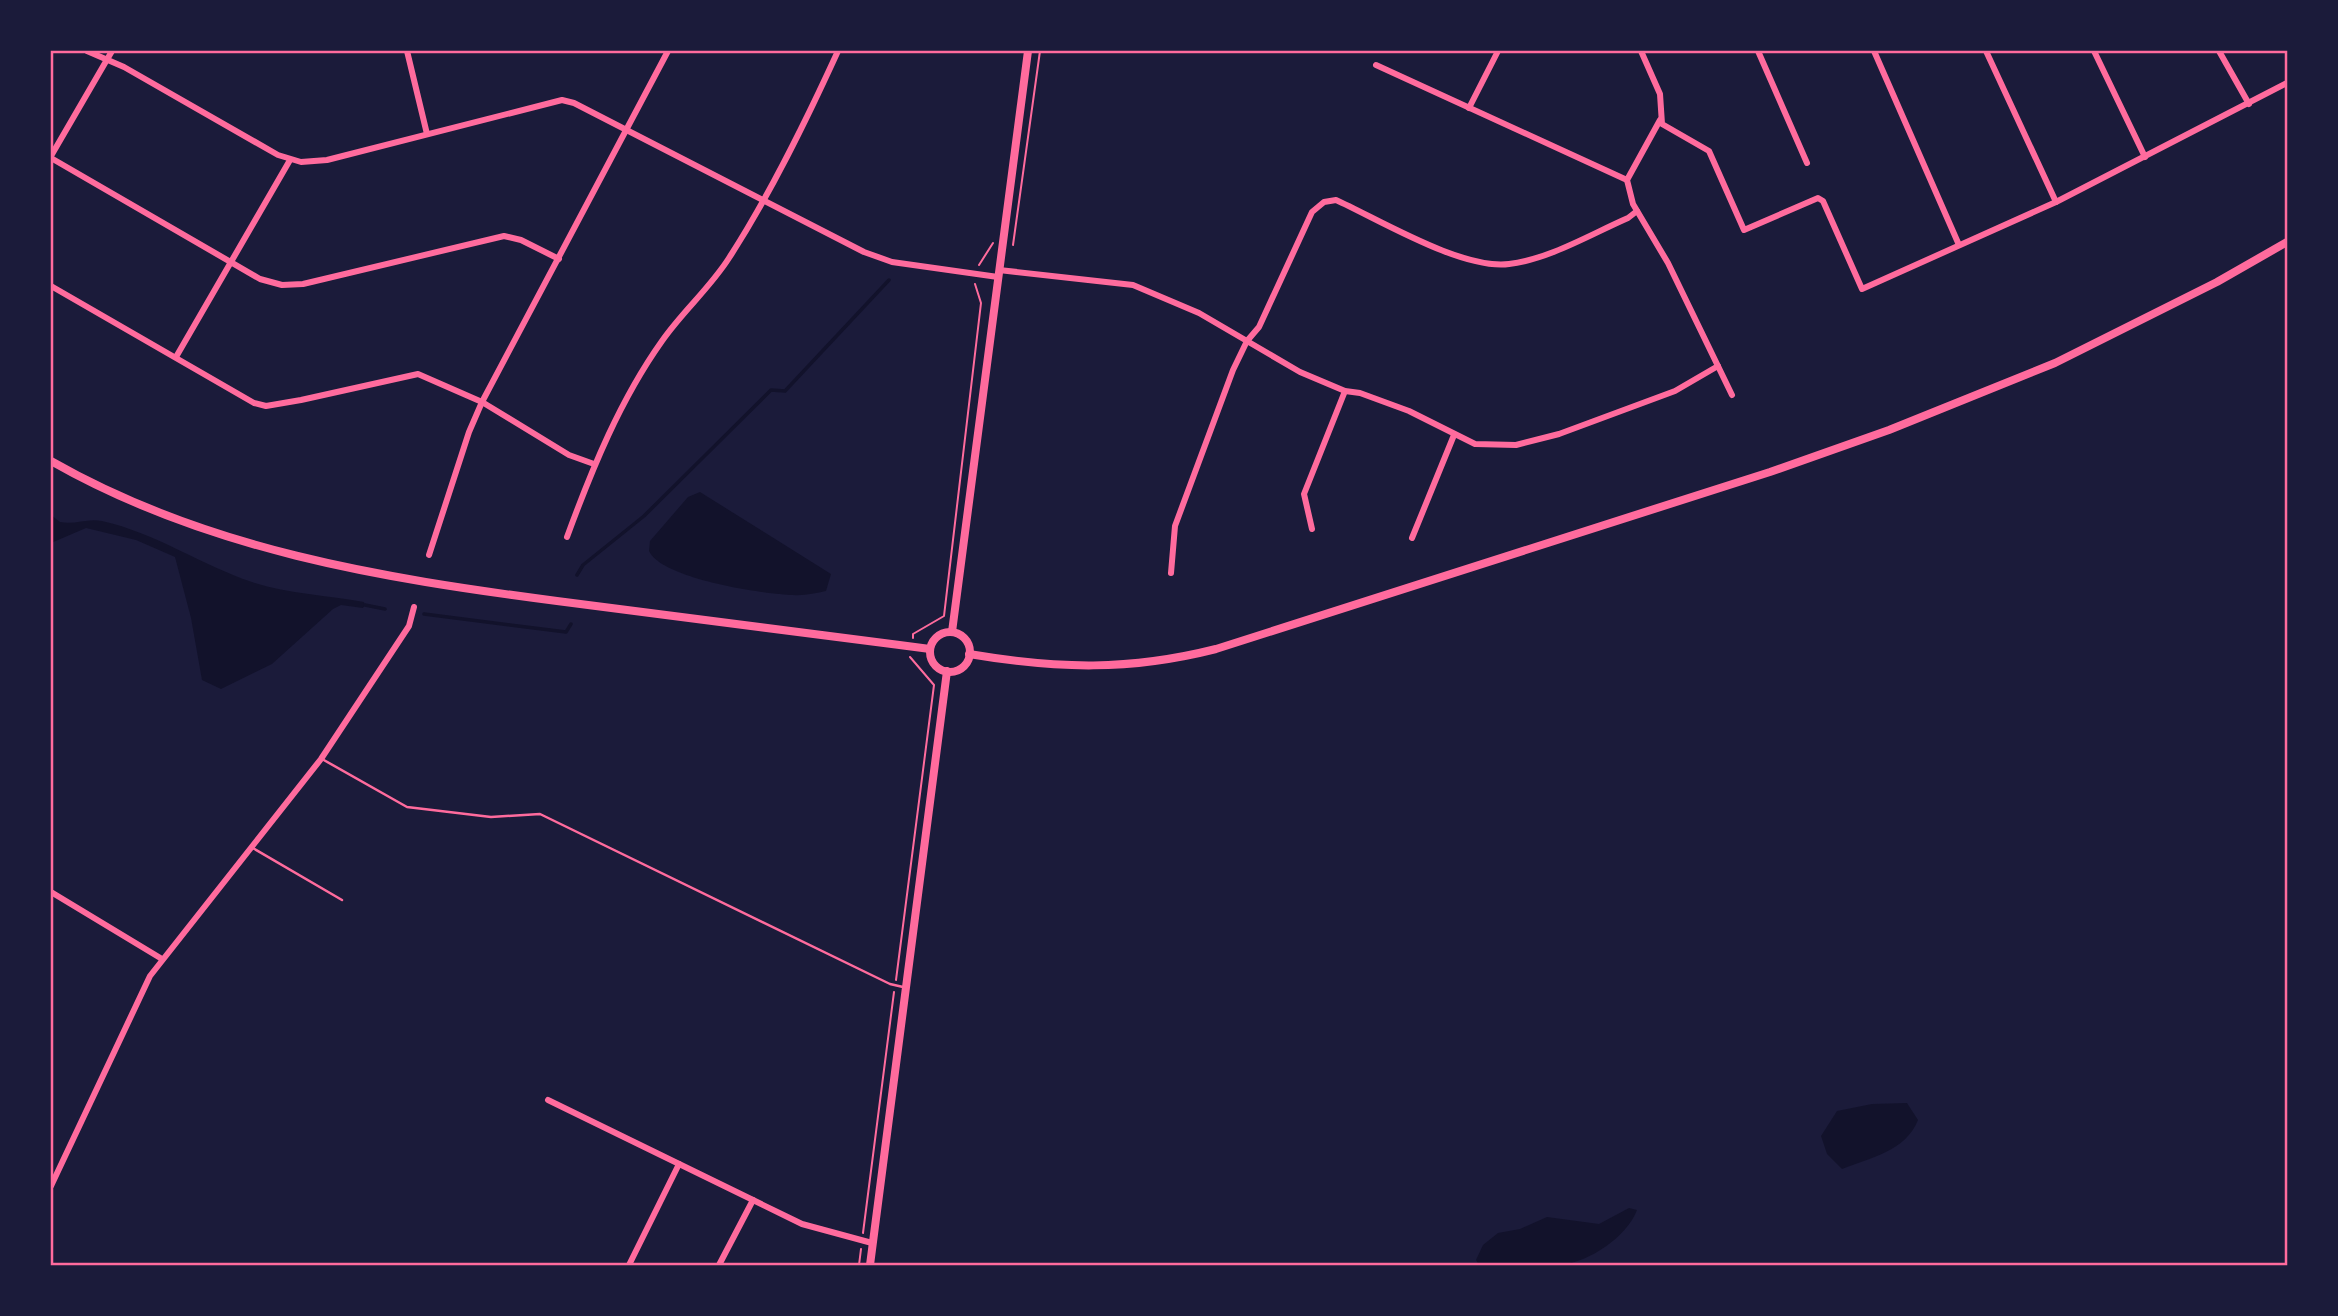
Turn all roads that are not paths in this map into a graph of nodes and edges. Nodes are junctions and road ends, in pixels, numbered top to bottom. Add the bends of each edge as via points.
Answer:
1 (87, 51) edge
2 (112, 51) edge
3 (407, 51) edge
4 (668, 51) edge
5 (838, 51) edge
6 (1028, 51) edge
7 (1498, 51) edge
8 (1641, 51) edge
9 (1758, 51) edge
10 (1874, 51) edge
11 (1986, 51) edge
12 (2094, 51) edge
13 (2219, 51) edge
14 (108, 58) junction
15 (1376, 65) dead end
16 (2287, 83) edge
17 (2249, 104) junction
18 (1469, 108) junction
19 (1660, 120) junction
20 (628, 129) junction
21 (427, 134) junction
22 (51, 157) edge
23 (2145, 157) junction
24 (290, 160) junction
25 (1807, 163) dead end
26 (1627, 180) junction
27 (762, 199) junction
28 (2056, 202) junction
29 (1637, 211) junction
30 (2287, 242) edge
31 (1959, 245) junction
32 (559, 259) junction
33 (232, 262) junction
34 (999, 274) junction
35 (51, 286) edge
36 (1247, 341) junction
37 (176, 358) junction
38 (1718, 366) junction
39 (1345, 391) junction
40 (1732, 395) dead end
41 (482, 402) junction
42 (1454, 435) junction
43 (51, 461) edge
44 (594, 464) junction
45 (1312, 529) dead end
46 (567, 537) dead end
47 (1412, 538) dead end
48 (429, 555) dead end
49 (1171, 573) dead end
50 (414, 607) dead end
51 (952, 632) junction
52 (930, 649) junction
53 (969, 654) junction
54 (947, 671) junction
55 (321, 759) junction
56 (250, 847) junction
57 (51, 892) edge
58 (342, 900) dead end
59 (162, 959) junction
60 (906, 987) junction
61 (548, 1100) dead end
62 (679, 1164) junction
63 (51, 1186) edge
64 (753, 1200) junction
65 (872, 1243) junction
66 (629, 1265) edge
67 (719, 1265) edge
68 (870, 1265) edge

1 - 14 street
2 - 14 street
3 - 21 street
4 - 20 street
5 - 27 street
6 - 34 main road
7 - 18 street
8 - 19 street via 1662,99
9 - 25 street
10 - 31 street
11 - 28 street
12 - 23 street
13 - 17 street
14 - 22 street
14 - 24 street
15 - 18 street
16 - 17 street
17 - 23 street
18 - 26 street
19 - 26 street
19 - 31 street via 1709,151 1744,230 1815,198 1823,201 1862,289
20 - 21 street via 562,100
20 - 27 street
20 - 32 street
21 - 24 street via 327,160
22 - 33 street
23 - 28 street
24 - 33 street
26 - 29 street
27 - 34 street via 883,259
27 - 44 street via 728,260 661,341
28 - 31 street
29 - 36 street via 1538,257 1490,264 1458,256 1336,200 1324,202 1312,212 1259,327
29 - 38 street
30 - 53 main road via 2055,363 1889,430 1216,649 1113,667 1051,665
32 - 33 street via 504,236 289,286 260,279
32 - 41 street
33 - 37 street
34 - 36 street via 1133,285 1199,313
34 - 51 main road
35 - 37 street
36 - 39 street via 1300,372
36 - 49 street via 1175,526
37 - 41 street via 239,396 266,406 418,374
38 - 40 street
38 - 42 street via 1675,391 1559,434 1497,446 1475,444
39 - 42 street via 1409,411
39 - 45 street via 1304,494
41 - 44 street
41 - 48 street
42 - 47 street
43 - 52 main road via 142,506 209,531 352,571
44 - 46 street
50 - 55 street via 408,626
51 - 52 main road via 936,638
51 - 53 main road via 966,640
52 - 54 main road via 933,662
53 - 54 main road via 961,668
54 - 60 main road
55 - 56 street
55 - 60 lane via 407,807 491,817 540,814
56 - 58 lane
56 - 59 street
57 - 59 street
59 - 63 street
60 - 65 main road
61 - 62 street
62 - 64 street
62 - 66 street
64 - 65 street via 802,1224
64 - 67 street
65 - 68 main road

